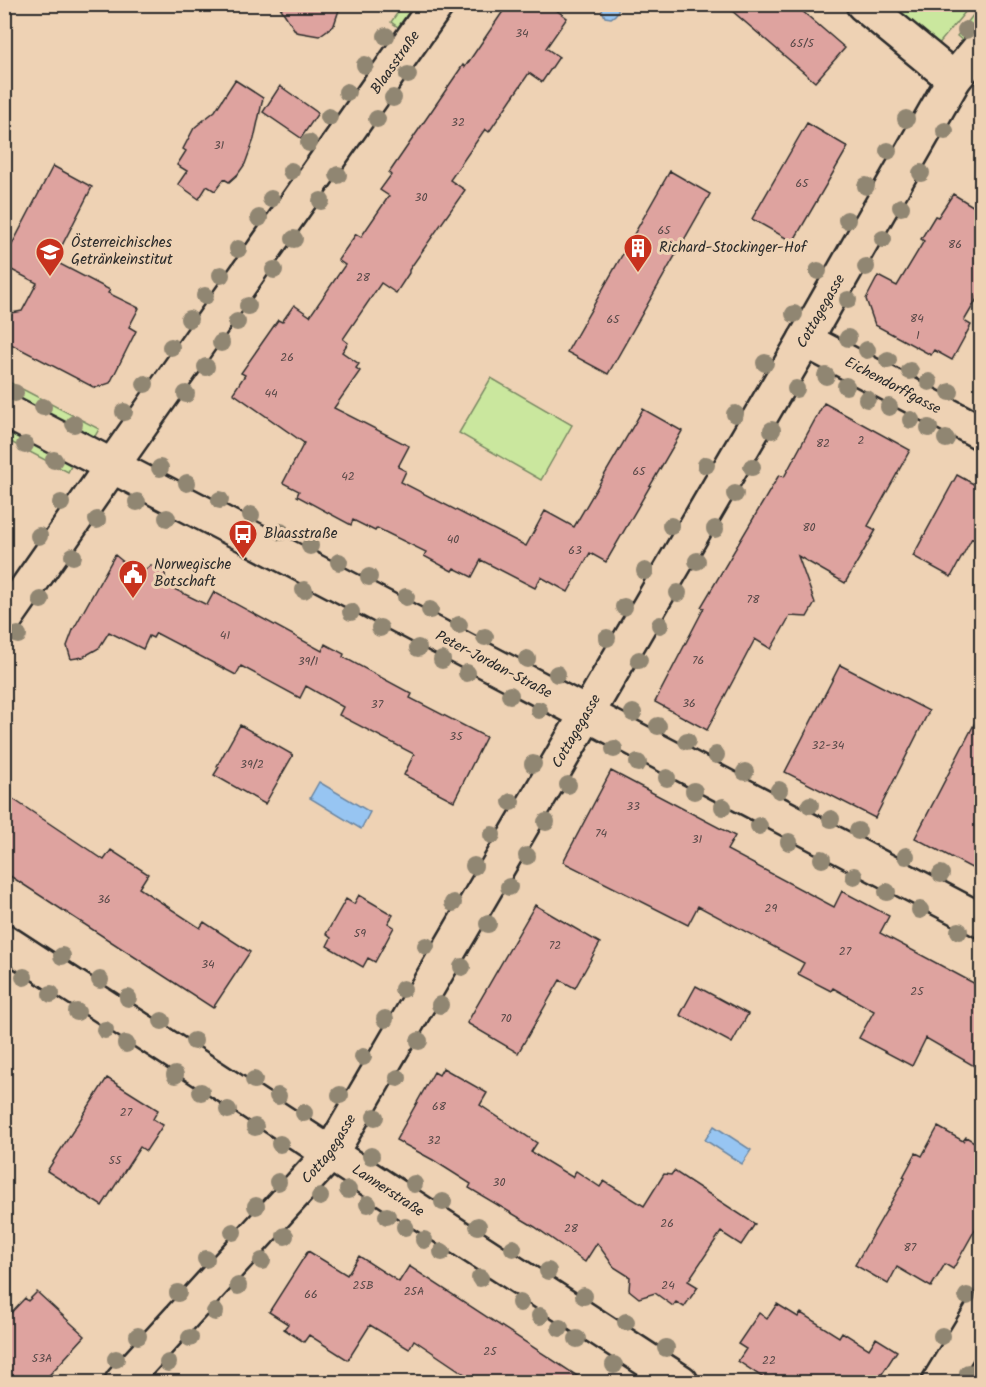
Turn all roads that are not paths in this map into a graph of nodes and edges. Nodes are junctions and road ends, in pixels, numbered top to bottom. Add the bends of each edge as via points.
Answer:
1 (437, 4) edge
2 (863, 4) edge
3 (981, 45) edge
4 (954, 79) junction
5 (805, 340) junction
6 (4, 410) edge
7 (981, 433) edge
8 (112, 466) junction
9 (4, 621) edge
10 (588, 714) junction
11 (981, 921) edge
12 (4, 941) edge
13 (331, 1153) junction
14 (981, 1311) edge
15 (122, 1383) edge
16 (681, 1383) edge
17 (939, 1383) edge

1 - 8 street, Blaasstraße
2 - 4 street
3 - 4 street, Cottagegasse
4 - 5 street, Cottagegasse
5 - 7 street, Eichendorffgasse
5 - 10 street, Cottagegasse
6 - 8 street, Peter-Jordan-Straße
8 - 9 street, Blaasstraße
8 - 10 street, Peter-Jordan-Straße
10 - 11 street, Peter-Jordan-Straße
10 - 13 street, Cottagegasse
12 - 13 street, Lannerstraße
13 - 15 street, Cottagegasse
13 - 16 street, Lannerstraße
14 - 17 street

